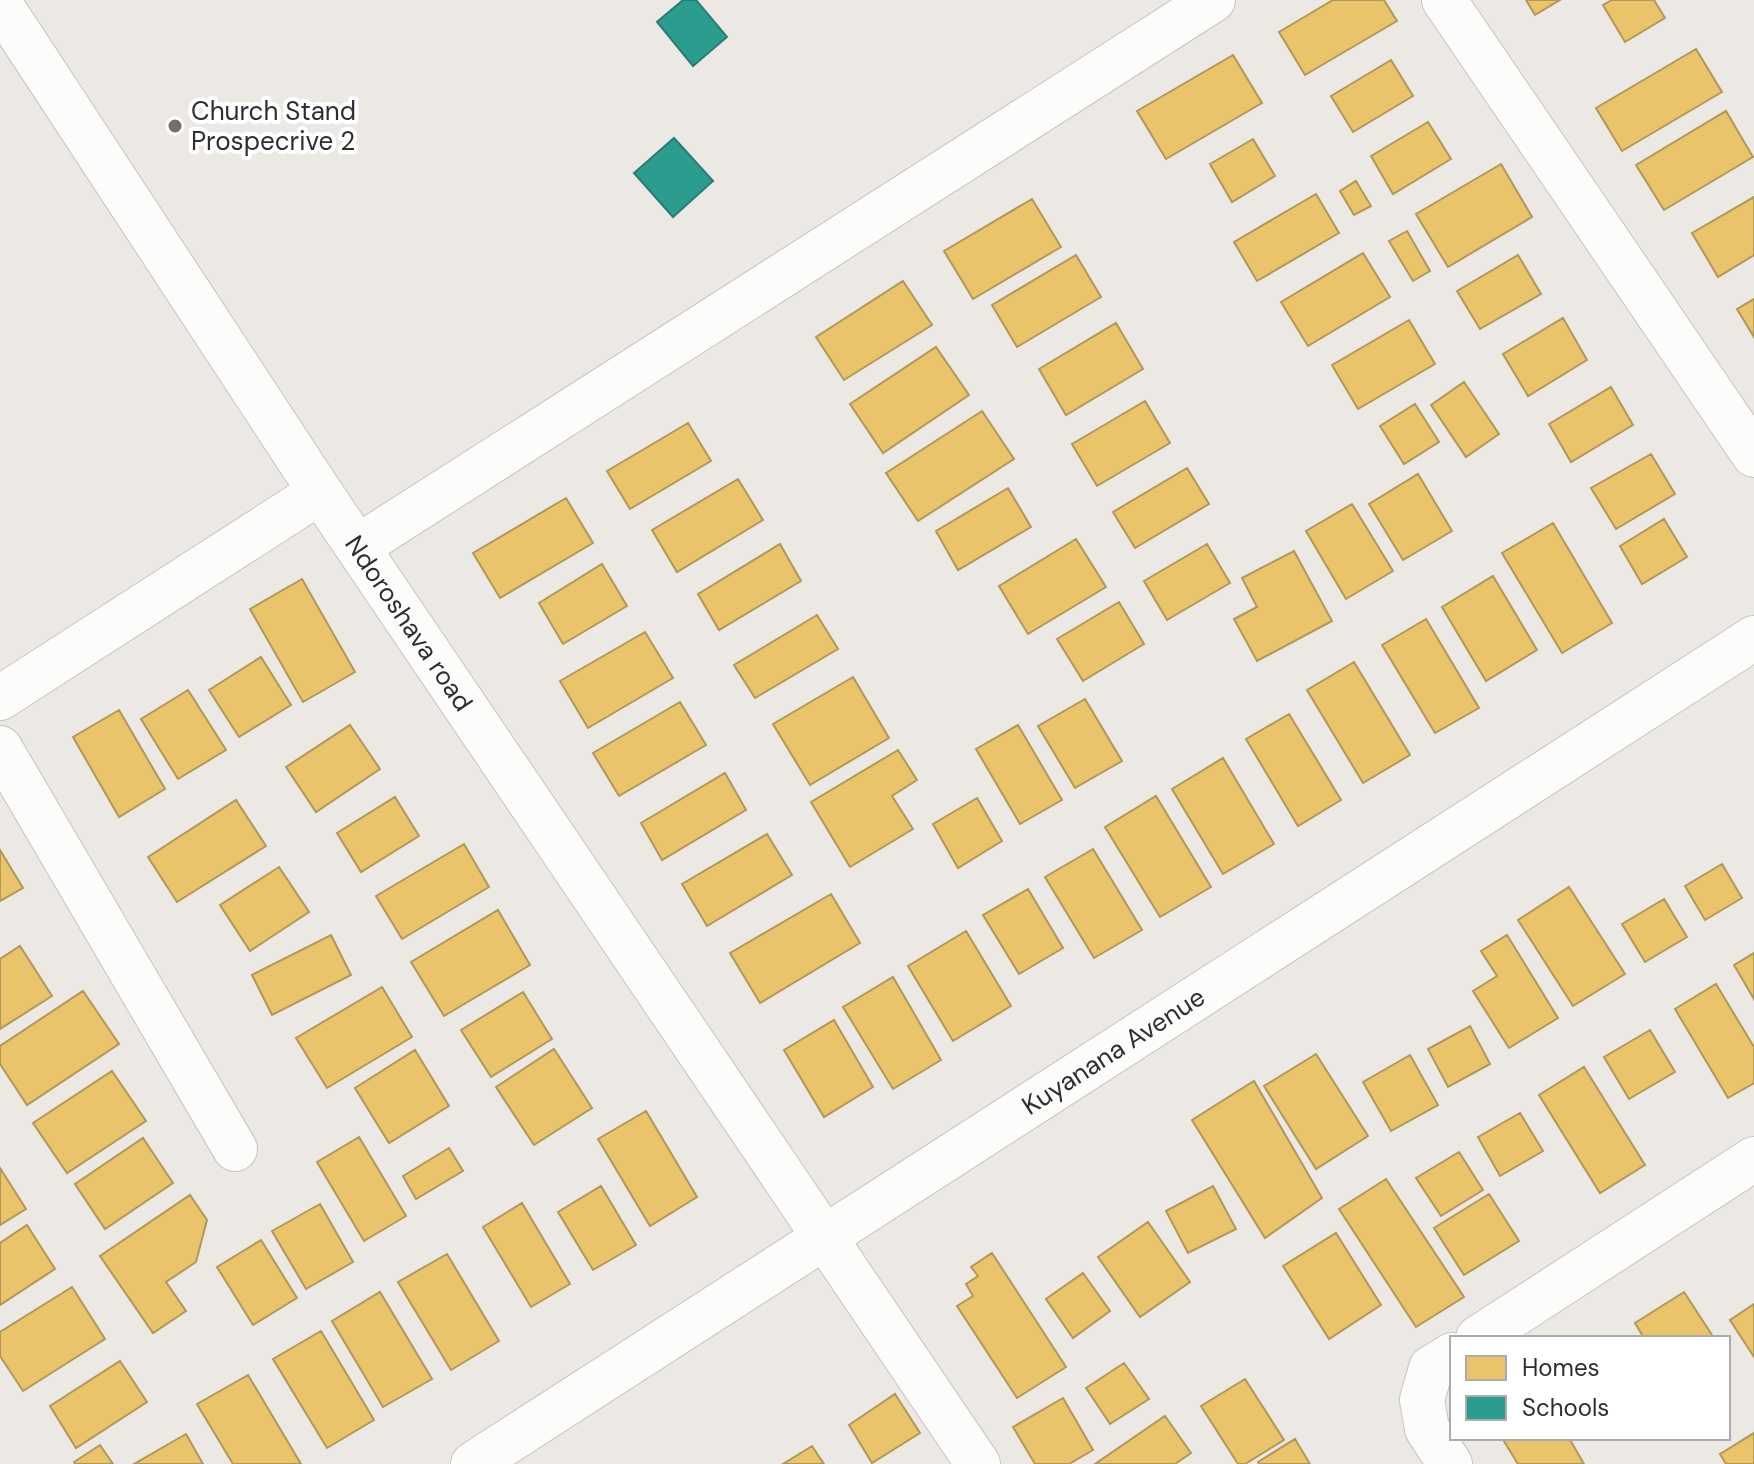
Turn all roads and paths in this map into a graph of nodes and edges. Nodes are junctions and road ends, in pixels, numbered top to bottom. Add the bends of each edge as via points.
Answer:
1 (1213, 0) edge
2 (1444, 0) edge
3 (0, 4) edge
4 (1754, 455) edge
5 (320, 492) junction
6 (359, 546) junction
7 (1754, 638) edge
8 (0, 698) edge
9 (0, 748) edge
10 (235, 1149) dead end
11 (1754, 1159) edge
12 (825, 1236) junction
13 (1481, 1336) edge
14 (1450, 1356) edge
15 (473, 1464) edge
16 (978, 1464) edge
17 (1450, 1464) edge

1 - 6 street
2 - 4 street
3 - 5 street, Ndoroshava road
5 - 6 street, Ndoroshava road
5 - 8 street
6 - 12 street, Ndoroshava road
7 - 12 street, Kuyanana Avenue
9 - 10 street
11 - 13 street
12 - 15 street, Kuyanana Avenue
12 - 16 street, Ndoroshava road
14 - 17 street via 1431,1368 1422,1400 1427,1429

